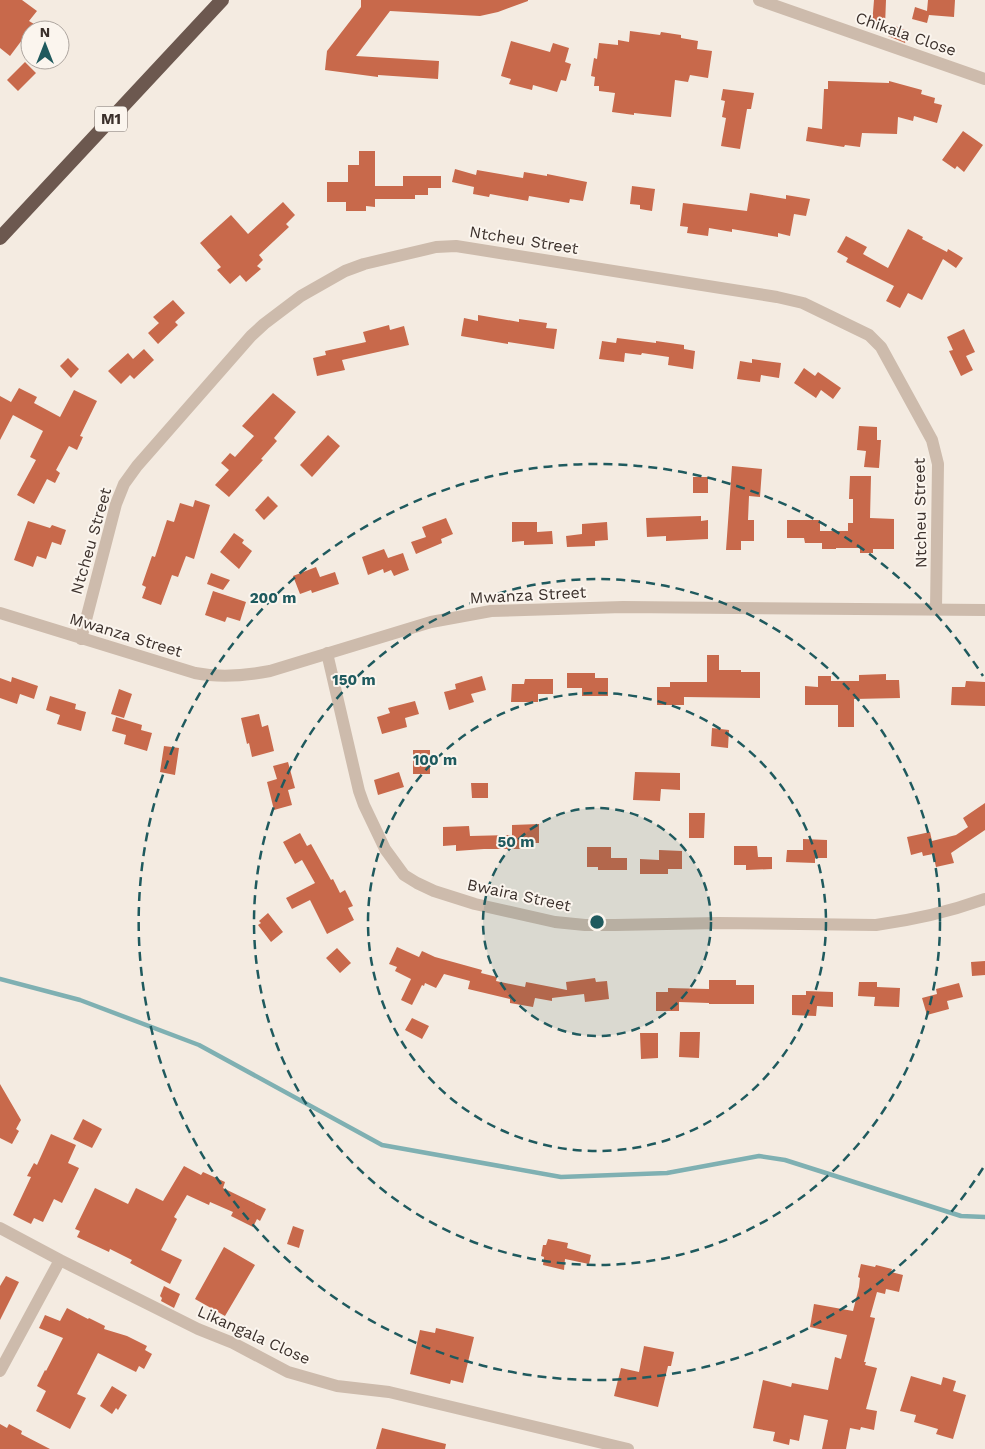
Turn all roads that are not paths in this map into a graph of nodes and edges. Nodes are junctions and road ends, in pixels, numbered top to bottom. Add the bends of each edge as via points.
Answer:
1 (222, 0) edge
2 (759, 0) edge
3 (985, 79) edge
4 (0, 238) edge
5 (936, 609) junction
6 (985, 610) edge
7 (0, 613) edge
8 (81, 639) junction
9 (327, 653) junction
10 (985, 899) edge
11 (0, 1228) edge
12 (60, 1260) junction
13 (0, 1371) edge
14 (628, 1449) edge

1 - 4 highway, M1
2 - 3 street, Chikala Close
5 - 6 street, Mwanza Street
5 - 8 street, Ntcheu Street via 936,452 881,347 869,335 803,302 456,246 436,247 345,271 301,296 251,336 124,484
5 - 9 street, Mwanza Street via 623,607 491,611 431,622
7 - 8 street, Mwanza Street
8 - 9 street, Mwanza Street via 210,676 252,675
9 - 10 street, Bwaira Street via 364,805 385,849 404,875 434,891 474,904 555,922 615,925 718,922 876,925 931,916
11 - 12 street, Likangala Close
12 - 13 street
12 - 14 street, Likangala Close via 288,1372 337,1386 389,1392

